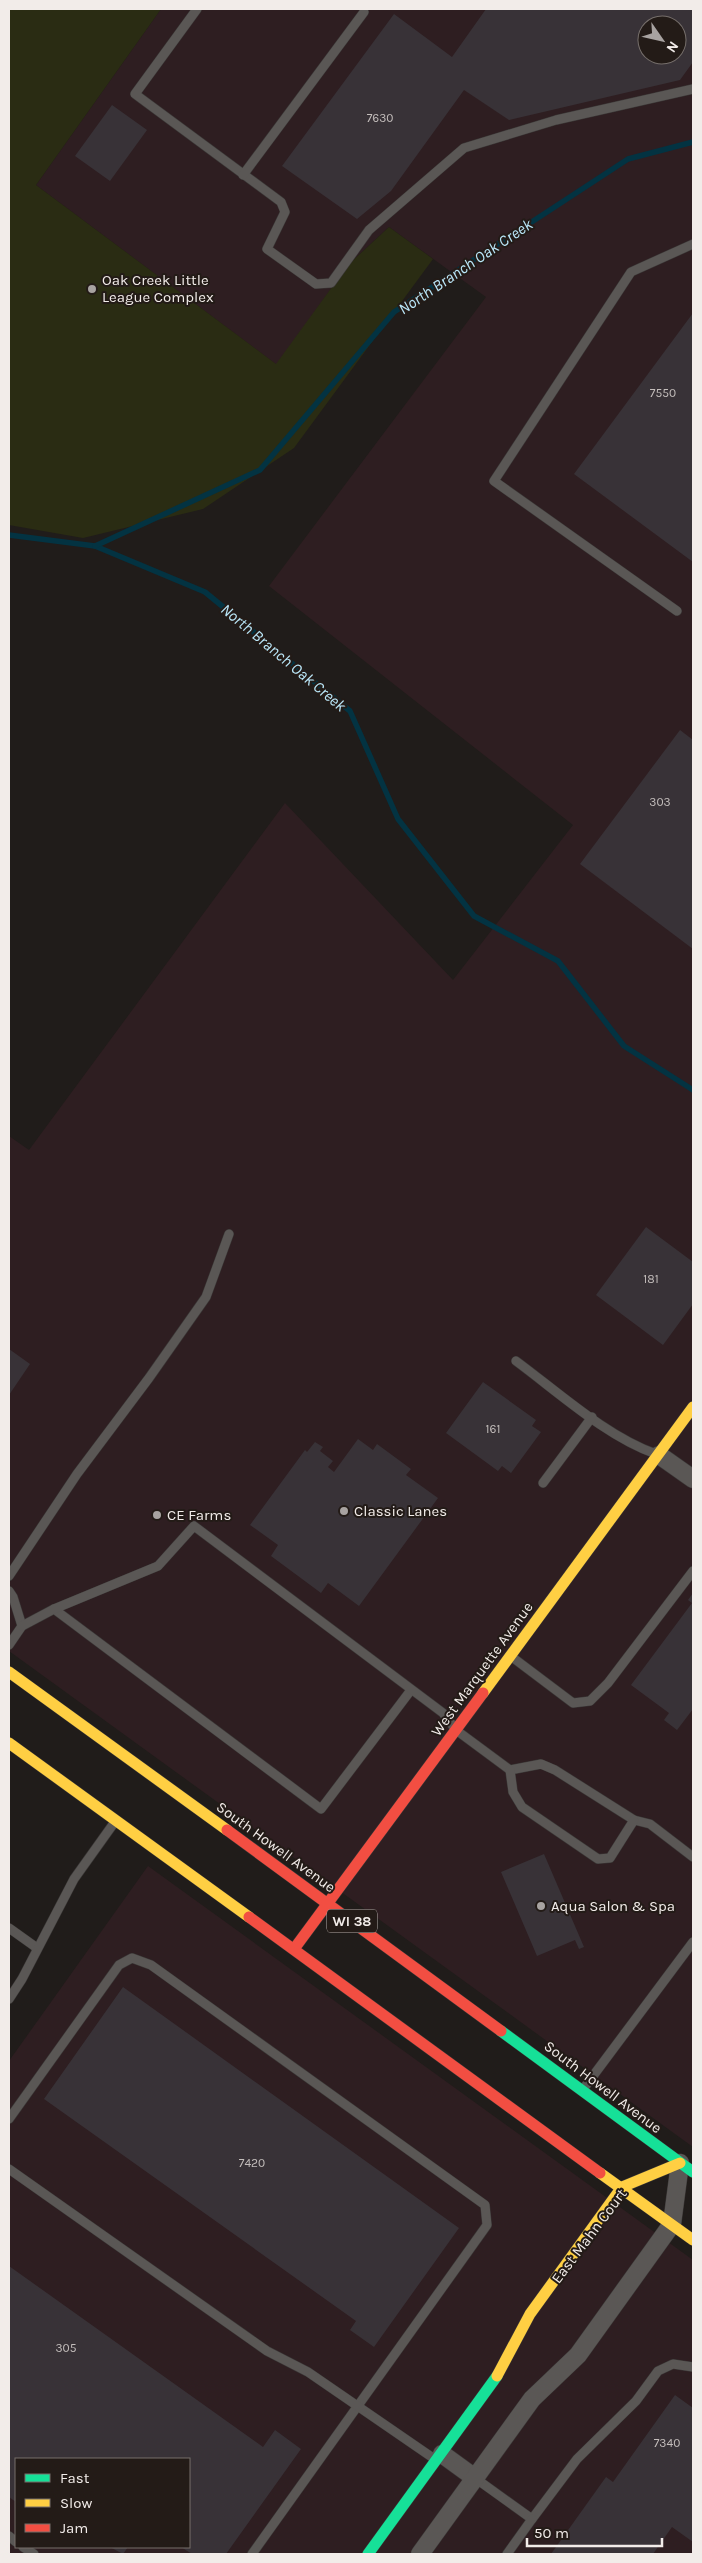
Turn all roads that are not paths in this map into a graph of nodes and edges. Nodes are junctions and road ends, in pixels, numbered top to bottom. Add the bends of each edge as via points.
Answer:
1 (197, 9) edge
2 (364, 12) dead end
3 (693, 88) edge
4 (244, 175) junction
5 (693, 244) edge
6 (677, 611) dead end
7 (228, 1234) dead end
8 (516, 1361) dead end
9 (693, 1407) edge
10 (592, 1417) junction
11 (659, 1454) junction
12 (693, 1479) edge
13 (543, 1483) dead end
14 (693, 1571) edge
15 (9, 1576) edge
16 (9, 1591) edge
17 (54, 1609) junction
18 (22, 1626) junction
19 (9, 1645) edge
20 (510, 1655) junction
21 (9, 1672) edge
22 (411, 1690) junction
23 (456, 1730) junction
24 (9, 1742) edge
25 (510, 1770) junction
26 (116, 1820) junction
27 (634, 1820) junction
28 (693, 1857) edge
29 (328, 1903) junction
30 (9, 1928) edge
31 (693, 1942) edge
32 (37, 1948) junction
33 (294, 1949) junction
34 (9, 1999) edge
35 (582, 2090) junction
36 (9, 2119) edge
37 (687, 2168) edge
38 (9, 2169) edge
39 (622, 2187) junction
40 (672, 2224) junction
41 (693, 2240) edge
42 (693, 2367) edge
43 (357, 2406) junction
44 (440, 2458) junction
45 (475, 2478) junction
46 (532, 2519) junction
47 (252, 2554) edge
48 (368, 2554) edge
49 (420, 2554) edge
50 (507, 2554) edge

1 - 4 lane via 135,94
2 - 4 lane
3 - 4 lane via 556,120 464,148 369,230 331,283 316,284 267,249 286,212 281,202
5 - 6 lane via 631,272 494,481
7 - 15 lane via 206,1297 77,1474
8 - 10 lane
9 - 11 main road, West Marquette Avenue
10 - 11 lane via 638,1448
10 - 13 lane
11 - 12 street
11 - 20 main road, West Marquette Avenue
14 - 20 lane via 608,1683 590,1701 573,1703
16 - 18 lane
17 - 18 lane
17 - 22 lane via 158,1566 194,1526
17 - 22 lane via 321,1809
18 - 19 lane
20 - 23 main road, West Marquette Avenue
21 - 29 main road, South Howell Avenue / WI 38
22 - 23 lane via 443,1713
23 - 25 lane
23 - 29 main road, West Marquette Avenue
24 - 26 main road
25 - 27 lane via 542,1764
25 - 27 lane via 513,1792 522,1807 598,1859 610,1858
26 - 32 lane via 74,1879
26 - 33 main road
27 - 28 lane via 650,1824
29 - 33 main road, West Marquette Avenue
29 - 35 main road, South Howell Avenue / WI 38
30 - 32 lane
31 - 35 lane
32 - 34 lane
33 - 39 main road
35 - 37 main road, South Howell Avenue / WI 38
36 - 43 lane via 119,1965 132,1958 151,1964 485,2205 487,2225
37 - 39 main road, East Mahn Court
37 - 40 street
38 - 43 lane via 267,2351 308,2372
39 - 40 main road
39 - 44 main road, East Mahn Court via 530,2314 497,2376
40 - 41 main road
40 - 45 street via 578,2356 532,2400
42 - 46 lane via 673,2364 658,2371 636,2401 577,2459
43 - 44 lane
43 - 47 lane
44 - 45 street
44 - 48 main road, East Mahn Court
45 - 46 lane
45 - 49 street
46 - 50 lane

